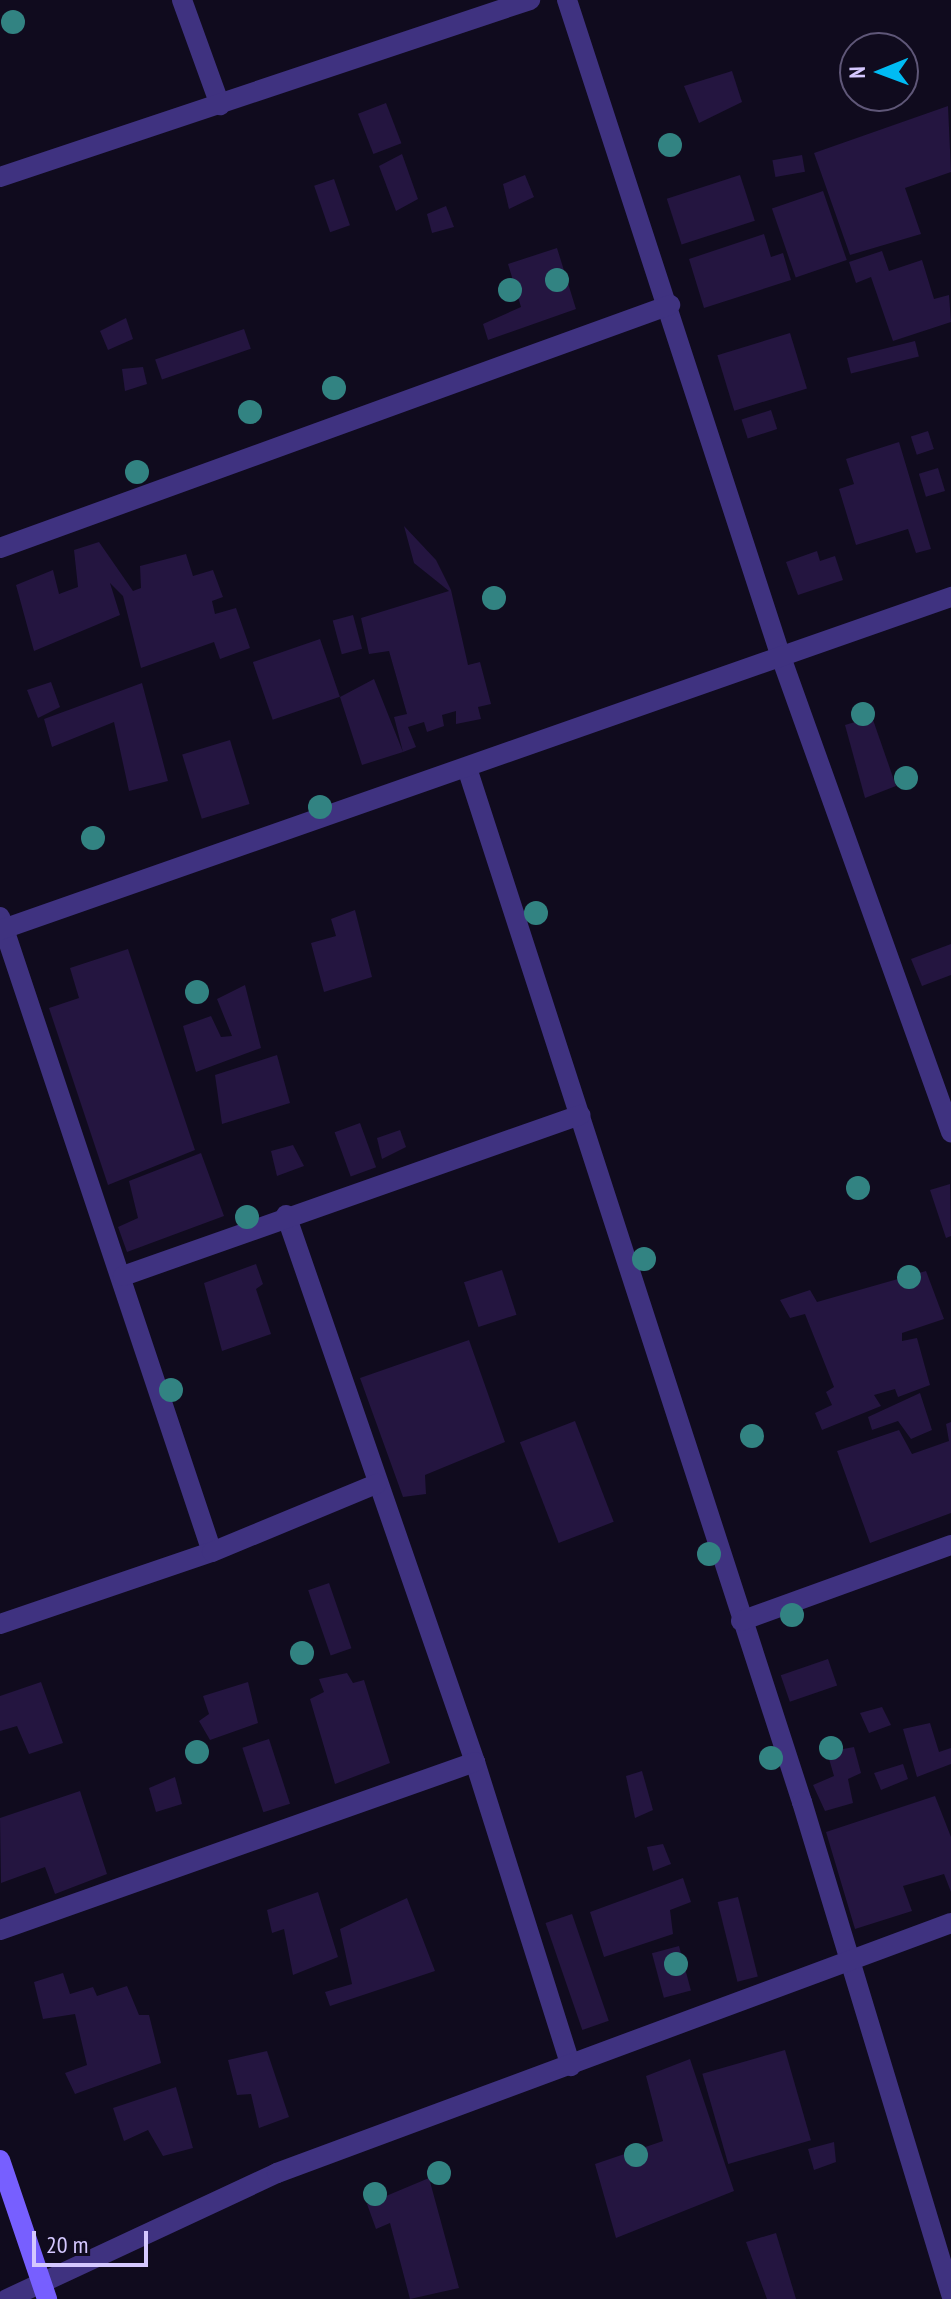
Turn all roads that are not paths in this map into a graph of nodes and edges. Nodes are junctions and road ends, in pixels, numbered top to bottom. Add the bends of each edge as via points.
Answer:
1 (182, 0) edge
2 (530, 0) edge
3 (567, 0) edge
4 (220, 105) junction
5 (0, 177) edge
6 (670, 305) junction
7 (0, 548) edge
8 (951, 597) edge
9 (781, 657) junction
10 (467, 768) junction
11 (1, 925) edge
12 (580, 1115) junction
13 (951, 1132) edge
14 (286, 1215) junction
15 (123, 1276) junction
16 (376, 1484) junction
17 (951, 1545) edge
18 (212, 1552) junction
19 (741, 1621) junction
20 (0, 1624) edge
21 (475, 1762) junction
22 (951, 1923) edge
23 (0, 1930) edge
24 (848, 1958) junction
25 (571, 2066) junction
26 (0, 2160) edge
27 (45, 2292) edge
28 (951, 2294) edge
29 (7, 2299) edge

1 - 4 street
2 - 4 street
3 - 6 street
4 - 5 street
6 - 7 street
6 - 9 street
8 - 9 street
9 - 10 street
9 - 13 street
10 - 11 street
10 - 12 street
11 - 15 street
12 - 14 street
12 - 19 street
14 - 15 street
14 - 16 street
15 - 18 street
16 - 18 street
16 - 21 street
17 - 19 street
18 - 20 street
19 - 24 street
21 - 23 street
21 - 25 street
22 - 24 street
24 - 25 street
24 - 28 street
25 - 27 street via 277,2173 159,2225
26 - 27 street
27 - 29 street

